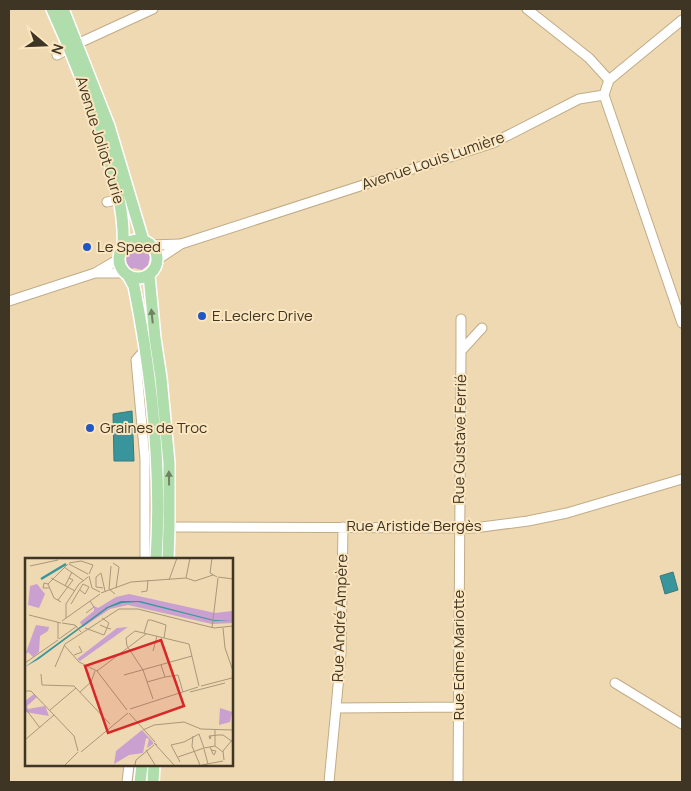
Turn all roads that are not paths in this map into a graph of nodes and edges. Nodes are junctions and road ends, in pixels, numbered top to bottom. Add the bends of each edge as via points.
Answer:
1 (52, 9) edge
2 (63, 9) edge
3 (153, 9) edge
4 (527, 9) edge
5 (682, 20) edge
6 (73, 46) junction
7 (57, 55) dead end
8 (609, 80) junction
9 (604, 95) junction
10 (120, 200) junction
11 (107, 202) dead end
12 (147, 242) junction
13 (181, 244) junction
14 (123, 247) junction
15 (119, 259) junction
16 (157, 260) junction
17 (95, 273) junction
18 (127, 275) junction
19 (149, 275) junction
20 (9, 301) edge
21 (461, 319) dead end
22 (682, 323) edge
23 (482, 328) dead end
24 (145, 350) junction
25 (461, 351) junction
26 (682, 479) edge
27 (170, 527) junction
28 (343, 527) junction
29 (460, 528) junction
30 (145, 558) edge
31 (156, 558) edge
32 (168, 558) edge
33 (615, 683) dead end
34 (459, 707) junction
35 (336, 708) junction
36 (682, 724) edge
37 (129, 766) edge
38 (142, 766) edge
39 (154, 766) edge
40 (127, 782) edge
41 (140, 782) edge
42 (153, 782) edge
43 (329, 782) edge
44 (458, 782) edge

1 - 6 main road, Avenue Joliot Curie
2 - 6 main road, Avenue Joliot Curie
3 - 6 street
4 - 8 street via 589,58
5 - 8 street
6 - 7 street
6 - 10 main road, Avenue Joliot Curie
6 - 12 main road, Avenue Joliot Curie via 109,126
8 - 9 street
9 - 13 street, Avenue Louis Lumière via 579,99 493,143
9 - 22 street
10 - 11 street
10 - 14 main road, Avenue Joliot Curie
12 - 13 street, Avenue Louis Lumière
12 - 14 main road via 132,241
12 - 16 main road via 155,249
13 - 16 street, Avenue Louis Lumière
14 - 15 main road
15 - 17 street
15 - 18 main road
16 - 19 main road
17 - 18 street
17 - 20 street
18 - 19 main road via 139,278
18 - 24 main road via 134,286
27 -> 19 main road via 162,378
21 - 25 street, Rue Gustave Ferrié
23 - 25 street
24 - 30 street via 136,360 145,459
24 - 31 main road via 159,490
25 - 29 street, Rue Gustave Ferrié
26 - 29 street, Rue Aristide Bergès via 567,513
27 - 28 street, Rue Aristide Bergès
27 - 32 main road
28 - 29 street, Rue Aristide Bergès
28 - 35 street, Rue André Ampère via 341,653
29 - 34 street, Rue Edme Mariotte
33 - 36 street
34 - 35 street
34 - 44 street, Rue Edme Mariotte
35 - 43 street, Rue André Ampère
37 - 40 street
38 - 41 main road
39 - 42 main road

